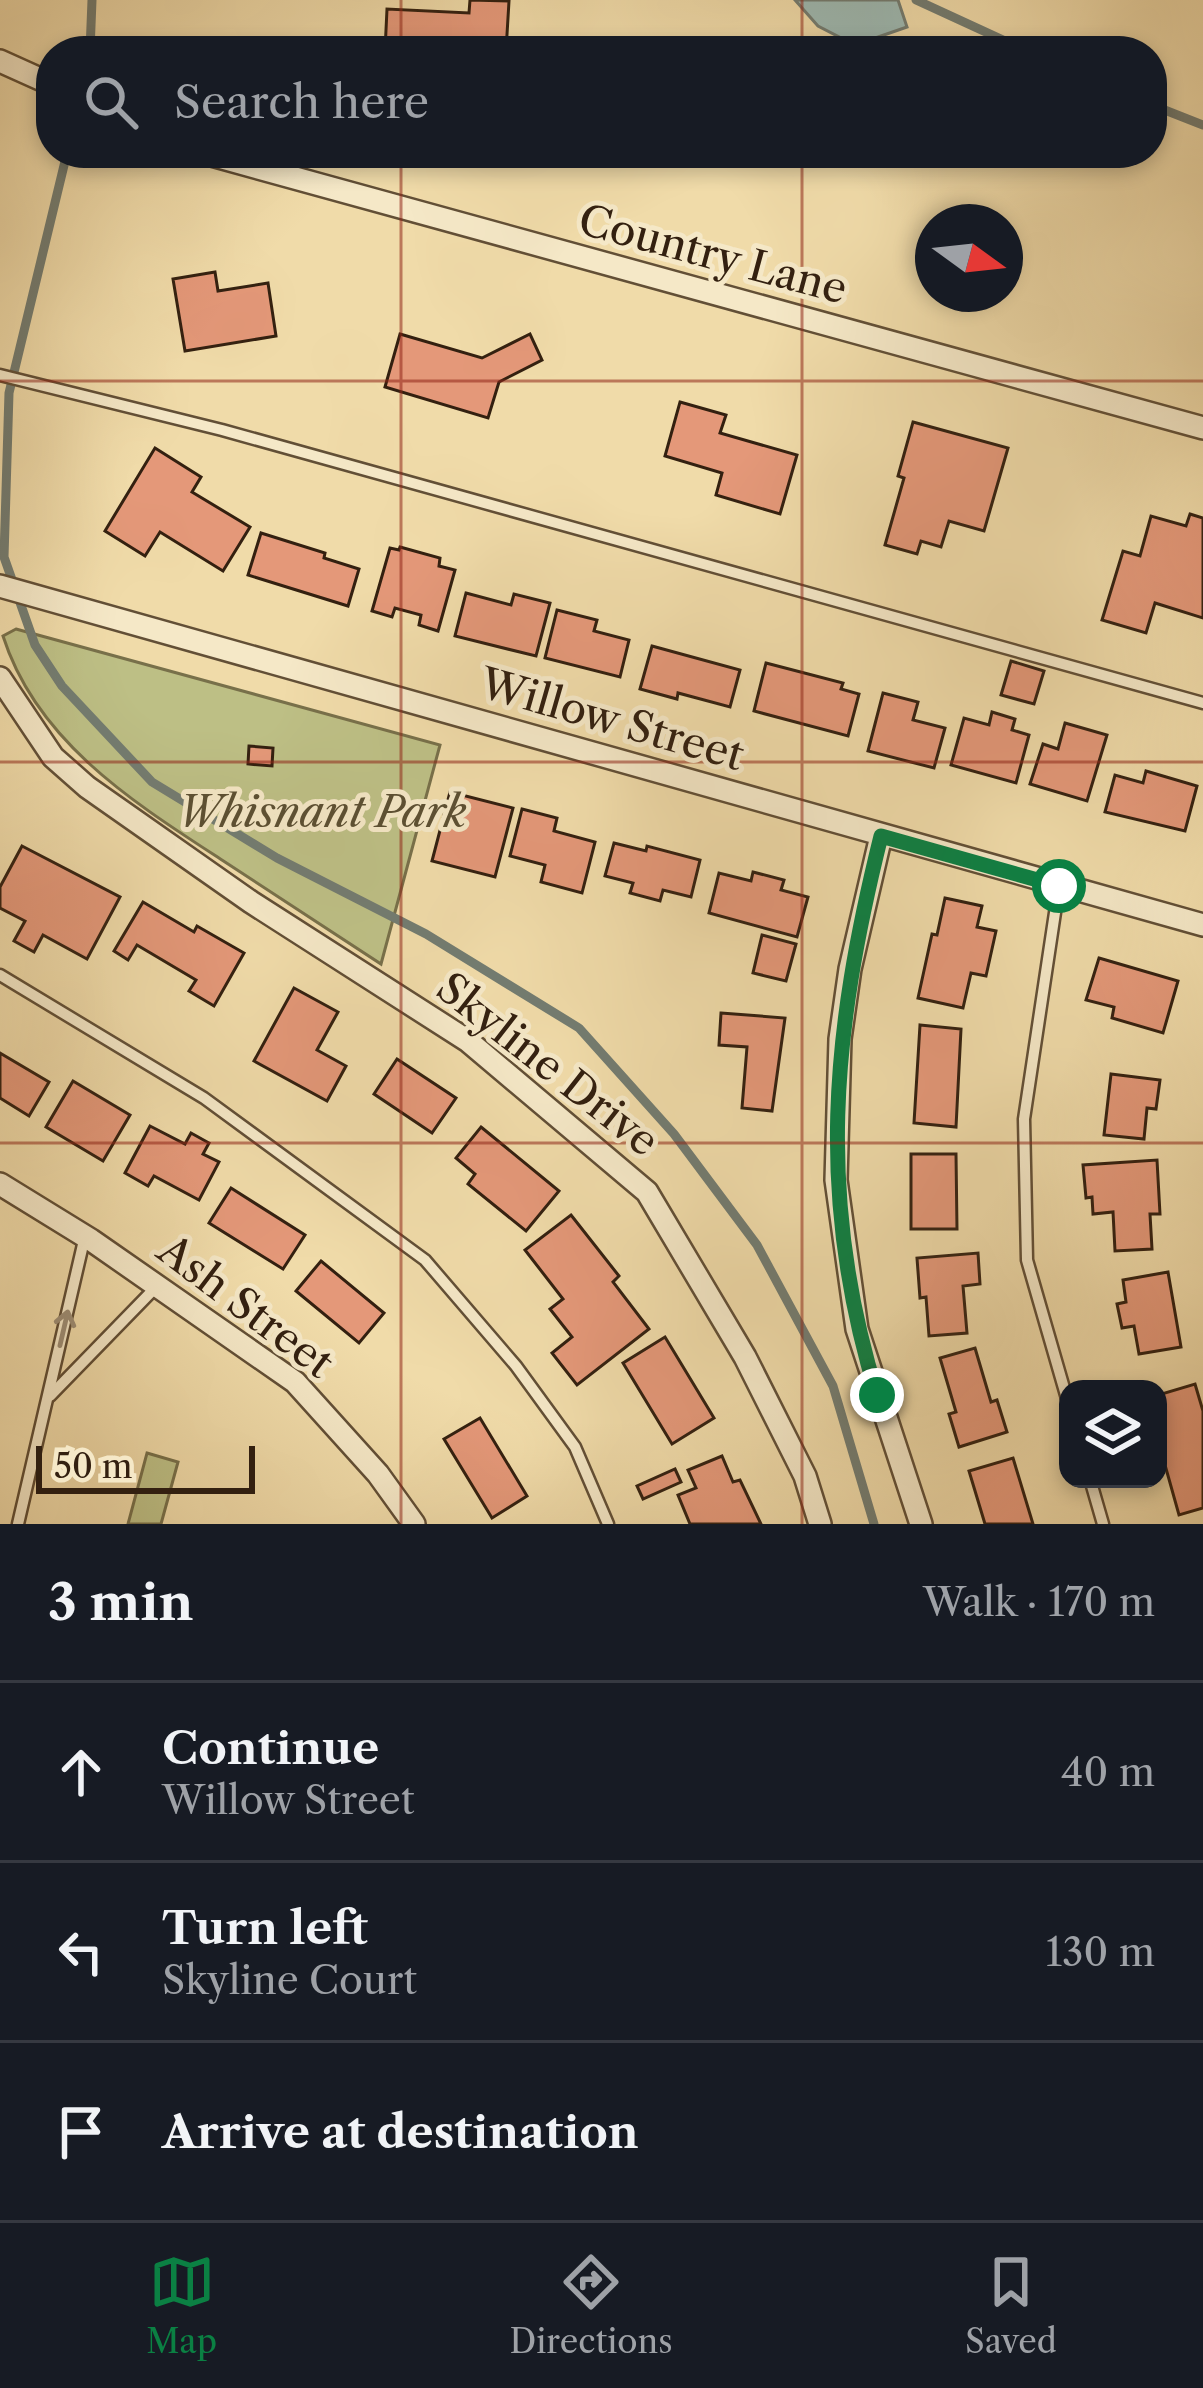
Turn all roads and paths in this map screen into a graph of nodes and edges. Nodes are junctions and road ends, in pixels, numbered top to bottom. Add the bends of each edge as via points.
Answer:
1 (0, 61) edge
2 (36, 77) edge
3 (258, 168) edge
4 (2, 375) edge
5 (1203, 428) edge
6 (0, 586) edge
7 (0, 678) edge
8 (1203, 703) edge
9 (881, 836) junction
10 (1059, 886) junction
11 (1203, 925) edge
12 (0, 974) edge
13 (0, 1184) edge
14 (85, 1236) junction
15 (157, 1286) junction
16 (1062, 1380) edge
17 (47, 1398) junction
18 (1093, 1488) edge
19 (17, 1524) edge
20 (415, 1524) edge
21 (608, 1524) edge
22 (820, 1524) edge
23 (921, 1524) edge
24 (1103, 1524) edge

1 - 2 street
3 - 5 street, Country Lane
4 - 8 lane
6 - 9 street, Willow Street
7 - 22 street, Skyline Drive via 53,757 87,787 468,1041 647,1192 745,1357
9 - 10 street, Willow Street
9 - 23 street via 840,1039 836,1180 857,1329
10 - 11 street, Willow Street
10 - 16 lane via 1024,1119 1027,1260
12 - 21 lane via 203,1098 424,1259 575,1447
13 - 14 street, Ash Street
14 - 15 street, Ash Street
17 -> 14 lane
15 - 17 lane
15 - 20 street, Ash Street via 295,1382
17 - 19 lane
18 - 24 lane

